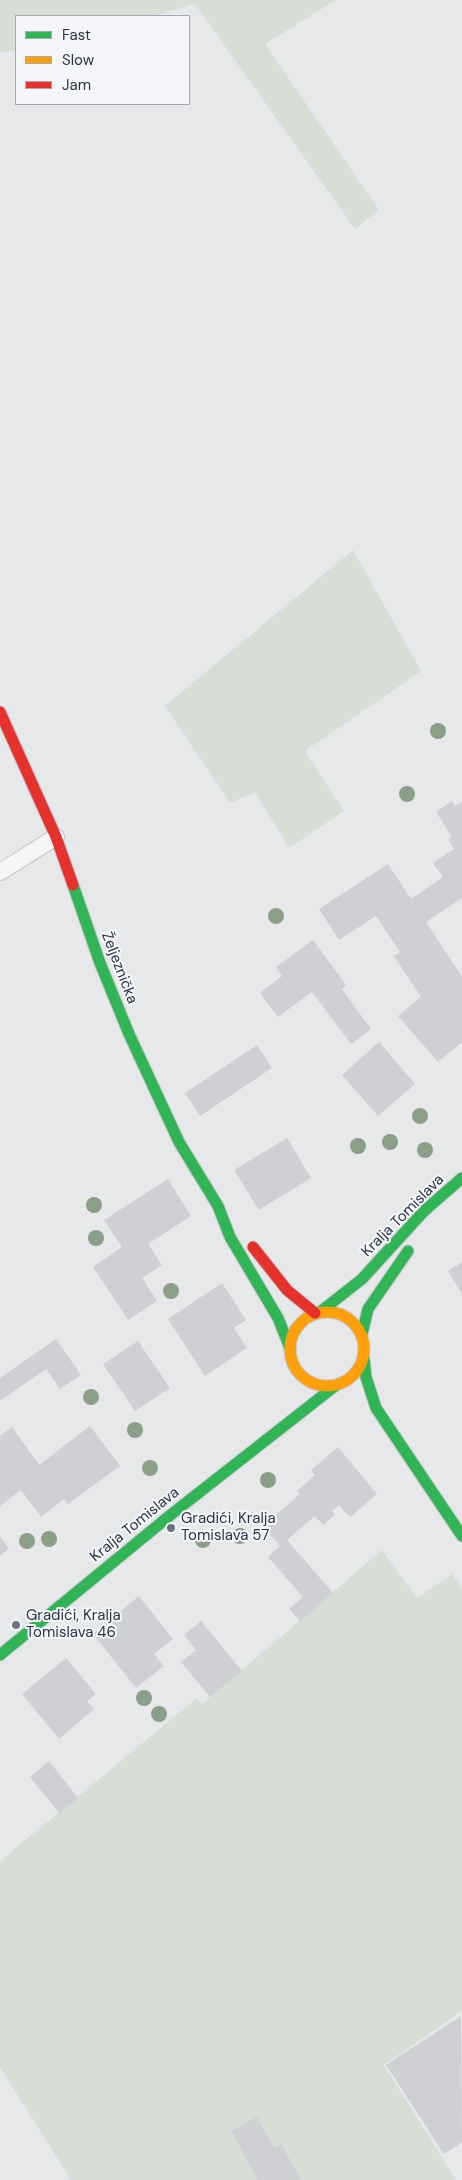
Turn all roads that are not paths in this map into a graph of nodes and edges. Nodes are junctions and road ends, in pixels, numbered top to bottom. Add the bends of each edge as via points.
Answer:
1 (0, 712) edge
2 (56, 837) junction
3 (0, 872) edge
4 (462, 1179) edge
5 (218, 1206) junction
6 (426, 1226) dead end
7 (414, 1242) dead end
8 (318, 1313) junction
9 (362, 1334) junction
10 (290, 1348) junction
11 (364, 1360) junction
12 (296, 1371) junction
13 (335, 1386) junction
14 (376, 1408) junction
15 (291, 1419) junction
16 (462, 1536) edge
17 (0, 1655) edge

1 - 2 street, Željeznička
2 - 3 lane
2 - 5 street, Željeznička via 100,963 129,1034 179,1142
4 - 6 street, Kralja Tomislava
4 - 8 street, Kralja Tomislava via 424,1211 362,1279
5 - 8 street, Željeznička via 287,1290
5 - 10 street, Željeznička via 230,1237 278,1318
7 - 9 street, Kralja Tomislava via 372,1303
8 - 9 street via 343,1315
8 - 10 street via 307,1317 295,1330
9 - 11 street
10 - 12 street
11 - 13 street via 352,1377
11 - 14 street
12 - 13 street via 313,1384
12 - 15 street via 297,1394
13 - 14 street
13 - 15 street, Kralja Tomislava
14 - 16 street
15 - 17 street, Kralja Tomislava

